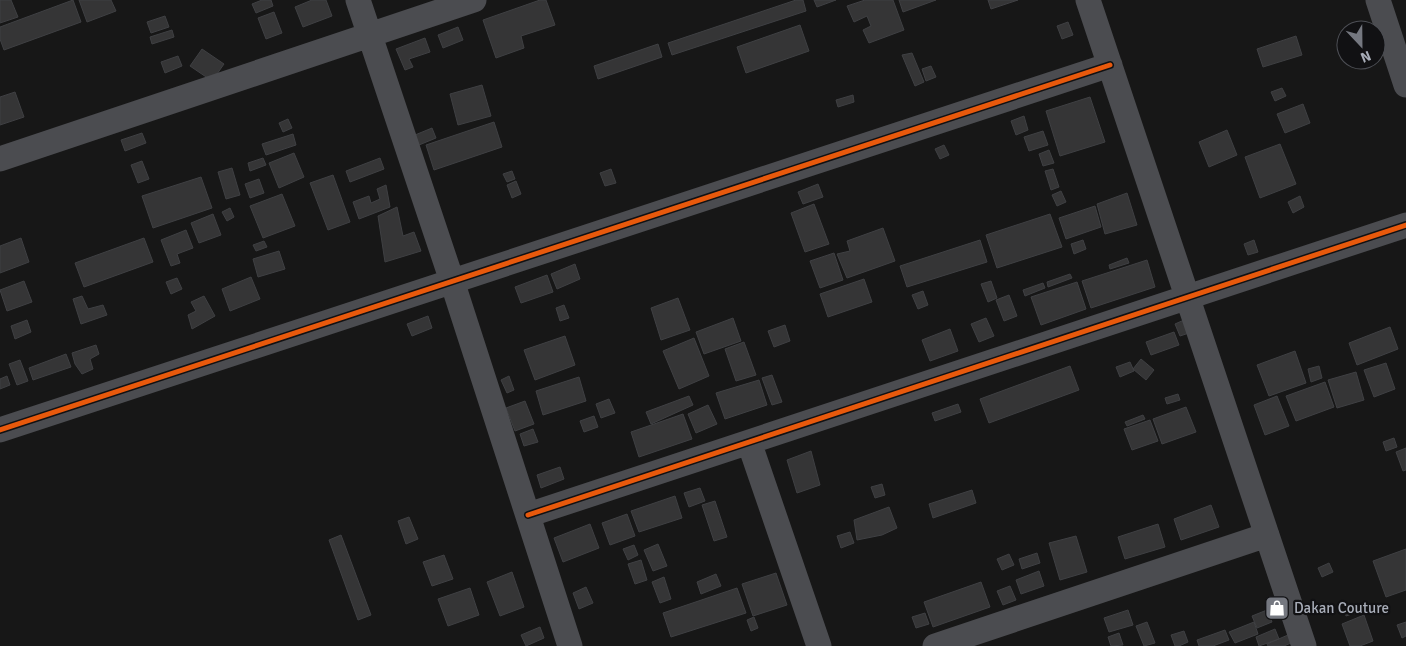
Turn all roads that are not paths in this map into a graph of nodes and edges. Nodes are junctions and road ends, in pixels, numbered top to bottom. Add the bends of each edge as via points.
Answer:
1 (358, 0) edge
2 (474, 0) edge
3 (1088, 0) edge
4 (1378, 0) edge
5 (369, 35) junction
6 (1110, 65) junction
7 (1406, 85) edge
8 (0, 159) edge
9 (1406, 225) edge
10 (452, 281) junction
11 (1187, 298) junction
12 (0, 430) edge
13 (749, 442) junction
14 (528, 515) junction
15 (1267, 535) junction
16 (570, 646) edge
17 (819, 646) edge
18 (935, 646) edge
19 (1304, 646) edge

1 - 5 street
2 - 5 street
3 - 6 street
4 - 7 street
5 - 8 street
5 - 10 street
6 - 10 street
6 - 11 street
9 - 11 street
10 - 12 street
10 - 14 street
11 - 13 street
11 - 15 street
13 - 14 street
13 - 17 street
14 - 16 street
15 - 18 street
15 - 19 street

